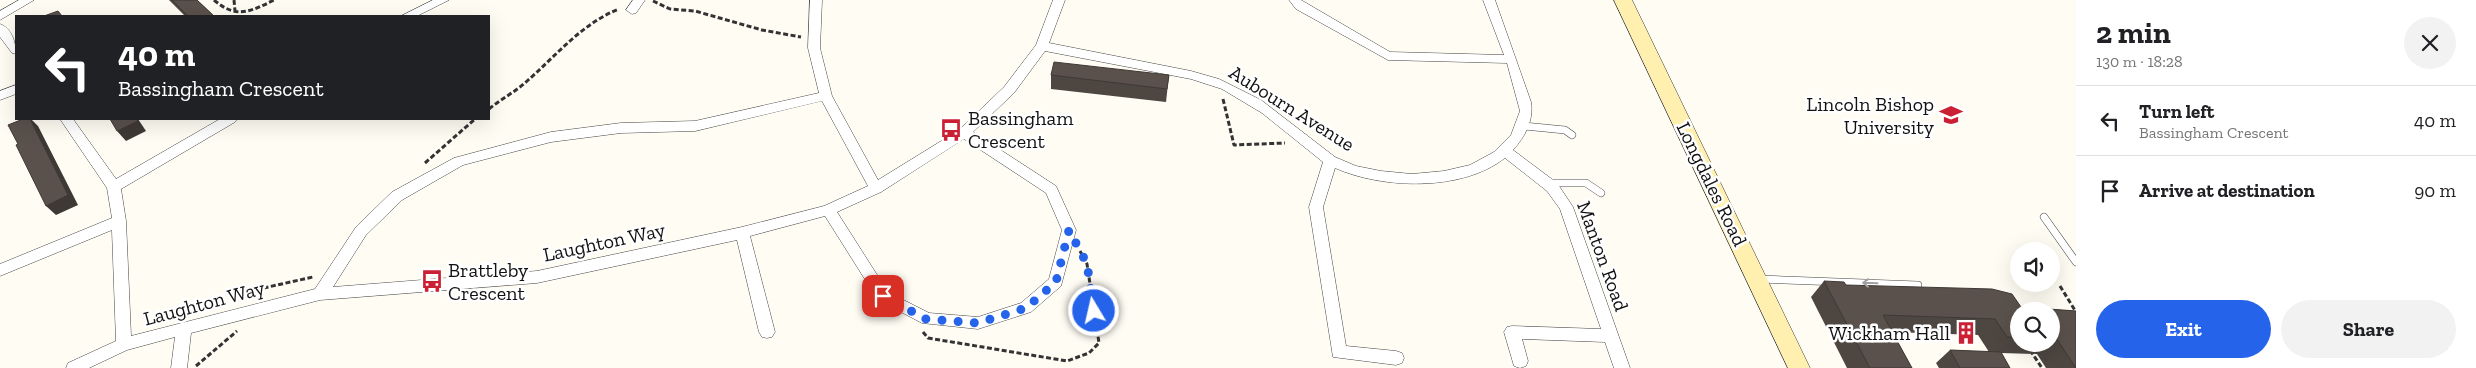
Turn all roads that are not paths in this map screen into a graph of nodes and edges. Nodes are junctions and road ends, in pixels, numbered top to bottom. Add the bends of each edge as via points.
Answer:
1 (28, 0) edge
2 (443, 0) edge
3 (816, 0) edge
4 (1059, 0) edge
5 (1295, 0) edge
6 (1489, 0) edge
7 (1623, 0) edge
8 (409, 15) edge
9 (0, 16) edge
10 (0, 28) edge
11 (1042, 46) junction
12 (15, 49) edge
13 (1511, 59) junction
14 (15, 89) edge
15 (0, 96) edge
16 (826, 96) junction
17 (67, 120) edge
18 (228, 120) edge
19 (1523, 126) junction
20 (964, 134) junction
21 (1572, 136) dead end
22 (1506, 151) junction
23 (1330, 160) junction
24 (1548, 183) junction
25 (114, 187) junction
26 (876, 188) junction
27 (1601, 193) dead end
28 (828, 210) junction
29 (2044, 217) dead end
30 (119, 221) junction
31 (742, 233) junction
32 (2076, 262) edge
33 (0, 270) edge
34 (1758, 279) junction
35 (1918, 285) edge
36 (320, 294) junction
37 (184, 328) junction
38 (767, 332) dead end
39 (1611, 336) junction
40 (124, 344) junction
41 (1396, 358) dead end
42 (1520, 361) dead end
43 (74, 368) edge
44 (179, 368) edge
45 (1622, 368) edge
46 (1799, 368) edge

1 - 9 street
2 - 8 street
3 - 16 street via 814,48
4 - 11 street, Laughton Way
5 - 13 street via 1300,6 1388,56
6 - 13 street
7 - 34 main road, Longdales Road
10 - 12 street
11 - 20 street, Laughton Way via 1009,90
11 - 23 street, Aubourn Avenue via 1176,72 1226,86 1280,120
13 - 19 street via 1525,105
14 - 15 street
16 - 26 street
16 - 36 street via 695,126 621,128 551,137 459,160 397,196 360,231
17 - 25 street
18 - 25 street
19 - 21 lane via 1565,130
19 - 22 street, Aubourn Avenue
20 - 26 street, Laughton Way
20 - 28 street via 1051,190 1069,230 1056,282 1026,308 978,323 926,319 883,296
22 - 23 street, Aubourn Avenue via 1470,171 1418,178 1375,176
22 - 24 street, Manton Road
23 - 41 street via 1316,206 1339,352
24 - 27 lane via 1586,183
24 - 39 street, Manton Road via 1566,207
25 - 30 street
26 - 28 street, Laughton Way
28 - 31 street, Laughton Way
29 - 32 lane
30 - 33 street
30 - 40 street
31 - 36 street, Laughton Way via 537,277
31 - 38 street
35 -> 34 lane
34 - 46 main road, Longdales Road
36 - 37 street, Laughton Way
37 - 40 street, Laughton Way
37 - 44 street
39 - 42 street via 1512,332
39 - 45 street, Manton Road
40 - 43 street, Laughton Way

